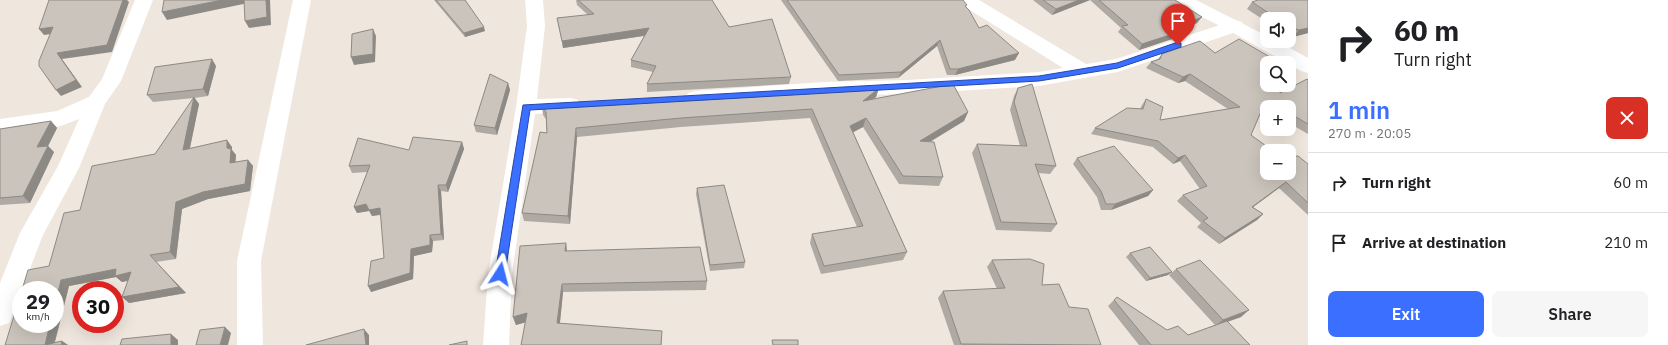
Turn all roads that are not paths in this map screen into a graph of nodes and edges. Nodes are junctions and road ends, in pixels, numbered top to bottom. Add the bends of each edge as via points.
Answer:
1 (144, 0) edge
2 (302, 0) edge
3 (534, 0) edge
4 (966, 0) edge
5 (1183, 0) edge
6 (1235, 26) junction
7 (1308, 66) edge
8 (1083, 71) junction
9 (680, 100) edge
10 (96, 102) junction
11 (588, 104) edge
12 (526, 107) junction
13 (0, 127) edge
14 (0, 315) edge
15 (250, 345) edge
16 (496, 345) edge

1 - 10 street via 111,81
2 - 15 street via 249,261
3 - 12 street via 536,26
4 - 8 street
5 - 6 street
6 - 7 street
6 - 8 street via 1118,65
8 - 9 street via 1039,79 986,83
10 - 13 street via 61,118
10 - 14 street via 68,168 32,233
11 - 12 street
12 - 16 street via 500,274

